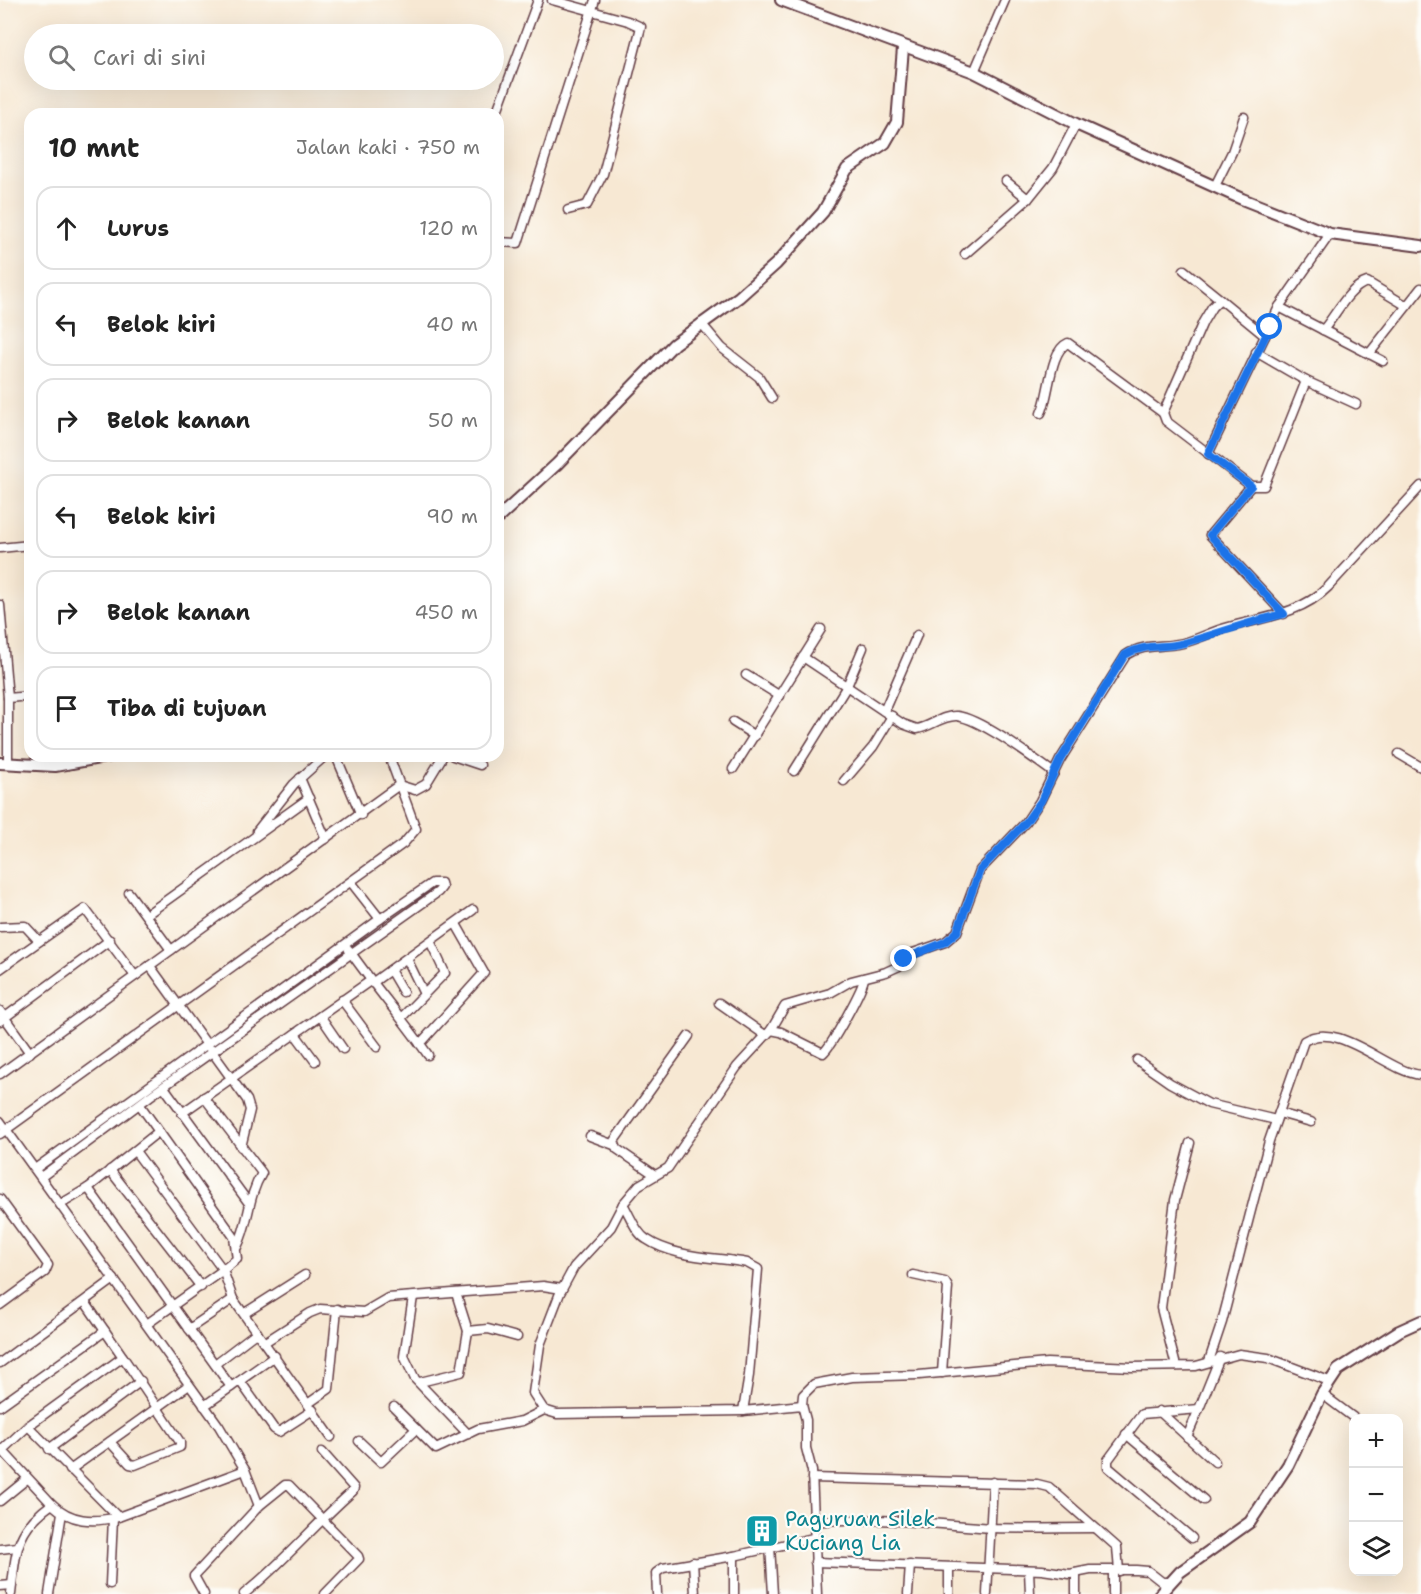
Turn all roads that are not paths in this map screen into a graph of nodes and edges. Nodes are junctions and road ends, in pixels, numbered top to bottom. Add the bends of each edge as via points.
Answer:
1 (538, 0) edge
2 (552, 0) edge
3 (595, 0) edge
4 (781, 0) edge
5 (1005, 0) edge
6 (592, 10) junction
7 (903, 48) junction
8 (974, 72) junction
9 (498, 108) edge
10 (1244, 117) dead end
11 (1076, 124) junction
12 (1006, 181) dead end
13 (1215, 186) junction
14 (1028, 199) junction
15 (568, 210) dead end
16 (1330, 234) junction
17 (504, 242) edge
18 (1421, 246) edge
19 (965, 254) dead end
20 (1184, 270) dead end
21 (1421, 288) edge
22 (1220, 299) junction
23 (1407, 306) junction
24 (1279, 307) junction
25 (701, 323) junction
26 (1323, 330) junction
27 (1265, 336) junction
28 (1256, 352) junction
29 (1369, 354) junction
30 (1383, 362) dead end
31 (1306, 381) junction
32 (772, 398) dead end
33 (1356, 404) dead end
34 (1041, 412) dead end
35 (1163, 413) junction
36 (1208, 454) junction
37 (1251, 486) junction
38 (1421, 486) edge
39 (504, 509) edge
40 (24, 546) edge
41 (0, 548) edge
42 (0, 605) edge
43 (1284, 614) junction
44 (821, 629) dead end
45 (917, 635) dead end
46 (862, 648) dead end
47 (803, 657) junction
48 (746, 675) dead end
49 (847, 686) junction
50 (780, 696) junction
51 (24, 697) edge
52 (8, 698) junction
53 (884, 711) junction
54 (892, 716) junction
55 (733, 722) dead end
56 (755, 736) junction
57 (1399, 754) dead end
58 (77, 762) edge
59 (318, 762) edge
60 (339, 762) edge
61 (391, 762) edge
62 (439, 762) edge
63 (471, 762) edge
64 (4, 763) edge
65 (480, 765) dead end
66 (1421, 767) edge
67 (733, 769) dead end
68 (794, 771) dead end
69 (1054, 773) junction
70 (300, 778) junction
71 (844, 781) dead end
72 (399, 785) junction
73 (309, 798) junction
74 (361, 815) junction
75 (251, 839) junction
76 (326, 840) junction
77 (351, 882) junction
78 (129, 893) dead end
79 (473, 910) dead end
80 (146, 915) junction
81 (380, 919) junction
82 (456, 924) junction
83 (0, 927) edge
84 (110, 940) junction
85 (39, 941) junction
86 (431, 943) junction
87 (345, 945) junction
88 (171, 950) junction
89 (351, 954) junction
90 (407, 959) junction
91 (150, 966) junction
92 (0, 969) edge
93 (390, 970) junction
94 (135, 975) junction
95 (864, 978) junction
96 (371, 982) junction
97 (403, 992) dead end
98 (424, 994) junction
99 (342, 1000) junction
100 (719, 1003) dead end
101 (178, 1007) junction
102 (2, 1016) edge
103 (321, 1017) junction
104 (402, 1017) junction
105 (768, 1033) junction
106 (295, 1034) junction
107 (689, 1036) dead end
108 (207, 1044) junction
109 (420, 1044) junction
110 (377, 1047) dead end
111 (344, 1049) dead end
112 (213, 1052) junction
113 (30, 1053) junction
114 (428, 1055) dead end
115 (1137, 1060) dead end
116 (315, 1061) dead end
117 (0, 1074) edge
118 (1421, 1075) edge
119 (231, 1078) junction
120 (164, 1087) junction
121 (204, 1096) junction
122 (140, 1105) junction
123 (182, 1113) junction
124 (1277, 1116) junction
125 (0, 1120) edge
126 (1311, 1122) dead end
127 (3, 1132) edge
128 (158, 1132) junction
129 (590, 1136) dead end
130 (1190, 1143) dead end
131 (614, 1145) junction
132 (241, 1147) junction
133 (135, 1151) junction
134 (35, 1169) junction
135 (110, 1170) junction
136 (655, 1175) junction
137 (41, 1178) junction
138 (88, 1188) junction
139 (0, 1199) edge
140 (248, 1202) junction
141 (61, 1204) junction
142 (623, 1204) junction
143 (237, 1247) junction
144 (223, 1270) junction
145 (304, 1275) dead end
146 (913, 1275) dead end
147 (114, 1279) junction
148 (201, 1287) junction
149 (562, 1289) junction
150 (456, 1293) junction
151 (413, 1297) junction
152 (233, 1299) junction
153 (85, 1302) junction
154 (0, 1305) edge
155 (174, 1307) junction
156 (337, 1309) junction
157 (245, 1313) junction
158 (1421, 1321) edge
159 (147, 1324) junction
160 (189, 1329) junction
161 (105, 1331) junction
162 (468, 1331) junction
163 (257, 1332) junction
164 (517, 1337) dead end
165 (265, 1342) junction
166 (275, 1356) junction
167 (123, 1357) junction
168 (1220, 1358) junction
169 (1209, 1361) junction
170 (0, 1363) edge
171 (215, 1364) junction
172 (1176, 1366) junction
173 (942, 1373) junction
174 (240, 1381) junction
175 (1329, 1381) junction
176 (141, 1382) junction
177 (420, 1382) junction
178 (189, 1385) junction
179 (231, 1387) junction
180 (1322, 1394) junction
181 (802, 1405) junction
182 (0, 1406) edge
183 (204, 1406) junction
184 (311, 1406) junction
185 (159, 1407) junction
186 (394, 1407) dead end
187 (1199, 1409) junction
188 (544, 1410) junction
189 (743, 1411) junction
190 (1159, 1411) junction
191 (1349, 1415) edge
192 (28, 1426) junction
193 (416, 1429) junction
194 (468, 1434) junction
195 (1126, 1434) junction
196 (331, 1437) dead end
197 (1187, 1437) junction
198 (359, 1441) dead end
199 (110, 1442) junction
200 (49, 1449) junction
201 (1, 1451) edge
202 (322, 1452) dead end
203 (1215, 1462) dead end
204 (70, 1470) junction
205 (246, 1470) junction
206 (812, 1478) junction
207 (27, 1479) junction
208 (993, 1482) junction
209 (1204, 1500) dead end
210 (0, 1501) edge
211 (52, 1504) junction
212 (259, 1506) junction
213 (62, 1513) junction
214 (116, 1518) junction
215 (320, 1520) junction
216 (813, 1522) junction
217 (993, 1528) junction
218 (1094, 1528) junction
219 (813, 1538) junction
220 (1192, 1538) dead end
221 (770, 1546) junction
222 (17, 1547) junction
223 (0, 1549) edge
224 (734, 1556) junction
225 (693, 1562) junction
226 (815, 1563) junction
227 (910, 1566) junction
228 (949, 1568) junction
229 (989, 1568) junction
230 (1029, 1570) junction
231 (1116, 1571) junction
232 (1076, 1573) junction
233 (1168, 1582) junction
234 (110, 1584) dead end
235 (0, 1586) edge
236 (12, 1589) edge
237 (49, 1594) edge
238 (204, 1594) edge
239 (244, 1594) edge
240 (325, 1594) edge
241 (657, 1594) edge
242 (695, 1594) edge
243 (734, 1594) edge
244 (772, 1594) edge
245 (817, 1594) edge
246 (908, 1594) edge
247 (949, 1594) edge
248 (987, 1594) edge
249 (1030, 1594) edge
250 (1076, 1594) edge
251 (1113, 1594) edge
252 (1160, 1594) edge

1 - 9 street
2 - 6 street
3 - 6 street
4 - 7 street
5 - 8 street
6 - 15 street via 641,27 603,174 587,205
6 - 17 street via 518,243
7 - 8 street
7 - 25 street via 897,122 891,135 847,169 822,212 776,264 739,297
8 - 11 street
10 - 13 street
11 - 13 street
11 - 14 street via 1053,168
12 - 14 street
13 - 16 street
14 - 19 street
16 - 18 street
16 - 24 street
20 - 22 street
21 - 23 street
22 - 27 street
22 - 35 street via 1203,322
23 - 26 street via 1367,282 1360,284
23 - 29 street
24 - 26 street
24 - 27 street
25 - 32 street via 722,348 759,377
25 - 39 street via 674,344 585,436
26 - 29 street
27 - 28 street
28 - 31 street
28 - 36 street
29 - 30 street
31 - 33 street
31 - 37 street via 1264,486
34 - 35 street via 1057,357 1068,343
35 - 36 street via 1167,421
36 - 37 street
37 - 43 street via 1210,535
38 - 43 street via 1321,594
40 - 41 street
42 - 52 street
43 - 69 street via 1186,643 1138,647 1125,655
44 - 47 street
45 - 53 street
46 - 49 street
47 - 49 street
47 - 50 street
48 - 50 street
49 - 53 street
49 - 68 street
50 - 56 street
51 - 52 street
52 - 64 street
53 - 54 street
54 - 69 street via 917,729 957,716 1004,738
54 - 71 street via 873,747
55 - 56 street
56 - 67 street
57 - 66 street
58 - 64 street via 55,766
59 - 70 street
60 - 74 street
61 - 72 street
62 - 72 street via 426,784 415,790
63 - 65 street
69 - 95 street via 1026,822 980,870 957,932 945,942 914,953 899,966
70 - 73 street
70 - 75 street
72 - 74 street
72 - 77 street via 416,829 404,843
73 - 75 street
73 - 76 street
74 - 76 street
75 - 80 street
76 - 88 street
77 - 81 street
77 - 101 street
78 - 80 street
79 - 82 street
80 - 88 street
81 - 87 street
81 - 89 street via 432,883 441,883 438,892
82 - 86 street
82 - 109 street via 484,973
83 - 85 street via 25,926
84 - 85 street via 85,909
84 - 94 street
84 - 102 street
85 - 92 street
86 - 90 street
86 - 98 street via 445,970
87 - 89 street
87 - 108 street
88 - 91 street
89 - 96 street
89 - 112 street
90 - 93 street
90 - 98 street
91 - 94 street
91 - 101 street
93 - 96 street
93 - 97 street
94 - 113 street
95 - 105 street via 785,1006
95 - 105 street via 859,994 823,1053 781,1032
96 - 99 street
96 - 104 street
98 - 104 street
99 - 103 street
99 - 110 street
100 - 105 street
101 - 108 street
101 - 127 street
102 - 113 street
103 - 106 street
103 - 111 street
104 - 109 street
105 - 136 street via 737,1067 668,1168
106 - 116 street
106 - 119 street
107 - 131 street
108 - 112 street
108 - 134 street
109 - 114 street
112 - 119 street
112 - 120 street
113 - 117 street
115 - 124 street via 1209,1104
118 - 124 street via 1352,1043 1312,1037 1304,1041
119 - 121 street
119 - 132 street via 250,1110
120 - 122 street
120 - 123 street
121 - 123 street
121 - 132 street
122 - 128 street
122 - 137 street
123 - 140 street
124 - 126 street
124 - 169 street
125 - 127 street
127 - 134 street
128 - 133 street
128 - 143 street via 234,1237
129 - 131 street
130 - 172 street via 1175,1200 1161,1308
131 - 136 street
132 - 140 street via 262,1173
133 - 135 street
133 - 144 street
134 - 137 street
135 - 138 street
135 - 148 street
136 - 142 street via 639,1185
137 - 141 street
138 - 141 street
138 - 155 street
139 - 154 street via 48,1265 45,1272
140 - 143 street via 249,1219
141 - 147 street
142 - 149 street via 610,1227 574,1267
142 - 189 street via 646,1239 670,1250 754,1264 758,1269
143 - 144 street via 237,1259
144 - 148 street
144 - 152 street
145 - 157 street
146 - 173 street via 945,1282 948,1287
147 - 153 street
147 - 159 street
148 - 155 street
149 - 150 street via 543,1286
149 - 188 street via 540,1345 533,1381 533,1393
150 - 151 street
150 - 162 street
151 - 156 street via 388,1298 364,1312
151 - 177 street via 404,1356
152 - 157 street
152 - 160 street
153 - 161 street
153 - 170 street
155 - 159 street
155 - 160 street
156 - 165 street via 310,1313
156 - 184 street via 329,1389
157 - 163 street
158 - 175 street via 1338,1370
159 - 178 street
160 - 171 street
161 - 167 street
161 - 182 street
162 - 164 street via 488,1329
162 - 177 street via 461,1372
163 - 165 street
163 - 171 street
165 - 166 street
166 - 174 street
166 - 184 street
167 - 176 street
167 - 192 street
168 - 169 street
168 - 175 street via 1255,1355
168 - 187 street
169 - 172 street
171 - 179 street
172 - 173 street via 1047,1363
173 - 181 street via 822,1382 809,1388
174 - 179 street
174 - 184 street via 279,1432
175 - 180 street
176 - 185 street
176 - 200 street
177 - 194 street
178 - 183 street
178 - 185 street
179 - 183 street
180 - 191 street
180 - 233 street via 1288,1465 1250,1522
181 - 189 street
181 - 206 street
183 - 205 street
184 - 196 street
185 - 199 street
185 - 199 street via 180,1447 135,1465
186 - 193 street
187 - 190 street
187 - 197 street
188 - 189 street via 557,1414
188 - 194 street via 522,1421
190 - 195 street via 1142,1414
190 - 197 street
192 - 200 street
192 - 201 street
193 - 194 street via 436,1449
193 - 198 street via 381,1462
195 - 209 street
195 - 220 street via 1108,1458 1108,1467
197 - 203 street
199 - 204 street
200 - 204 street
201 - 207 street
202 - 215 street via 354,1488
204 - 214 street
205 - 212 street
205 - 214 street
206 - 208 street
206 - 216 street
207 - 210 street
207 - 211 street
208 - 217 street
208 - 218 street via 1049,1487
211 - 213 street
211 - 222 street via 30,1522
212 - 215 street via 289,1485
212 - 238 street via 194,1576
213 - 214 street via 79,1519
213 - 237 street
214 - 234 street
215 - 239 street via 270,1573
215 - 240 street via 359,1559
216 - 217 street via 933,1522
216 - 219 street
217 - 218 street
217 - 229 street
218 - 231 street via 1117,1547
219 - 221 street
219 - 226 street
221 - 224 street
221 - 244 street
222 - 223 street
222 - 236 street
224 - 225 street
224 - 243 street
225 - 241 street via 659,1570
225 - 242 street
226 - 227 street
226 - 245 street
227 - 228 street
227 - 246 street
228 - 229 street
228 - 247 street
229 - 230 street
229 - 248 street
230 - 232 street
230 - 249 street
231 - 232 street
231 - 233 street via 1148,1571
231 - 251 street
232 - 250 street
233 - 252 street
235 - 236 street

